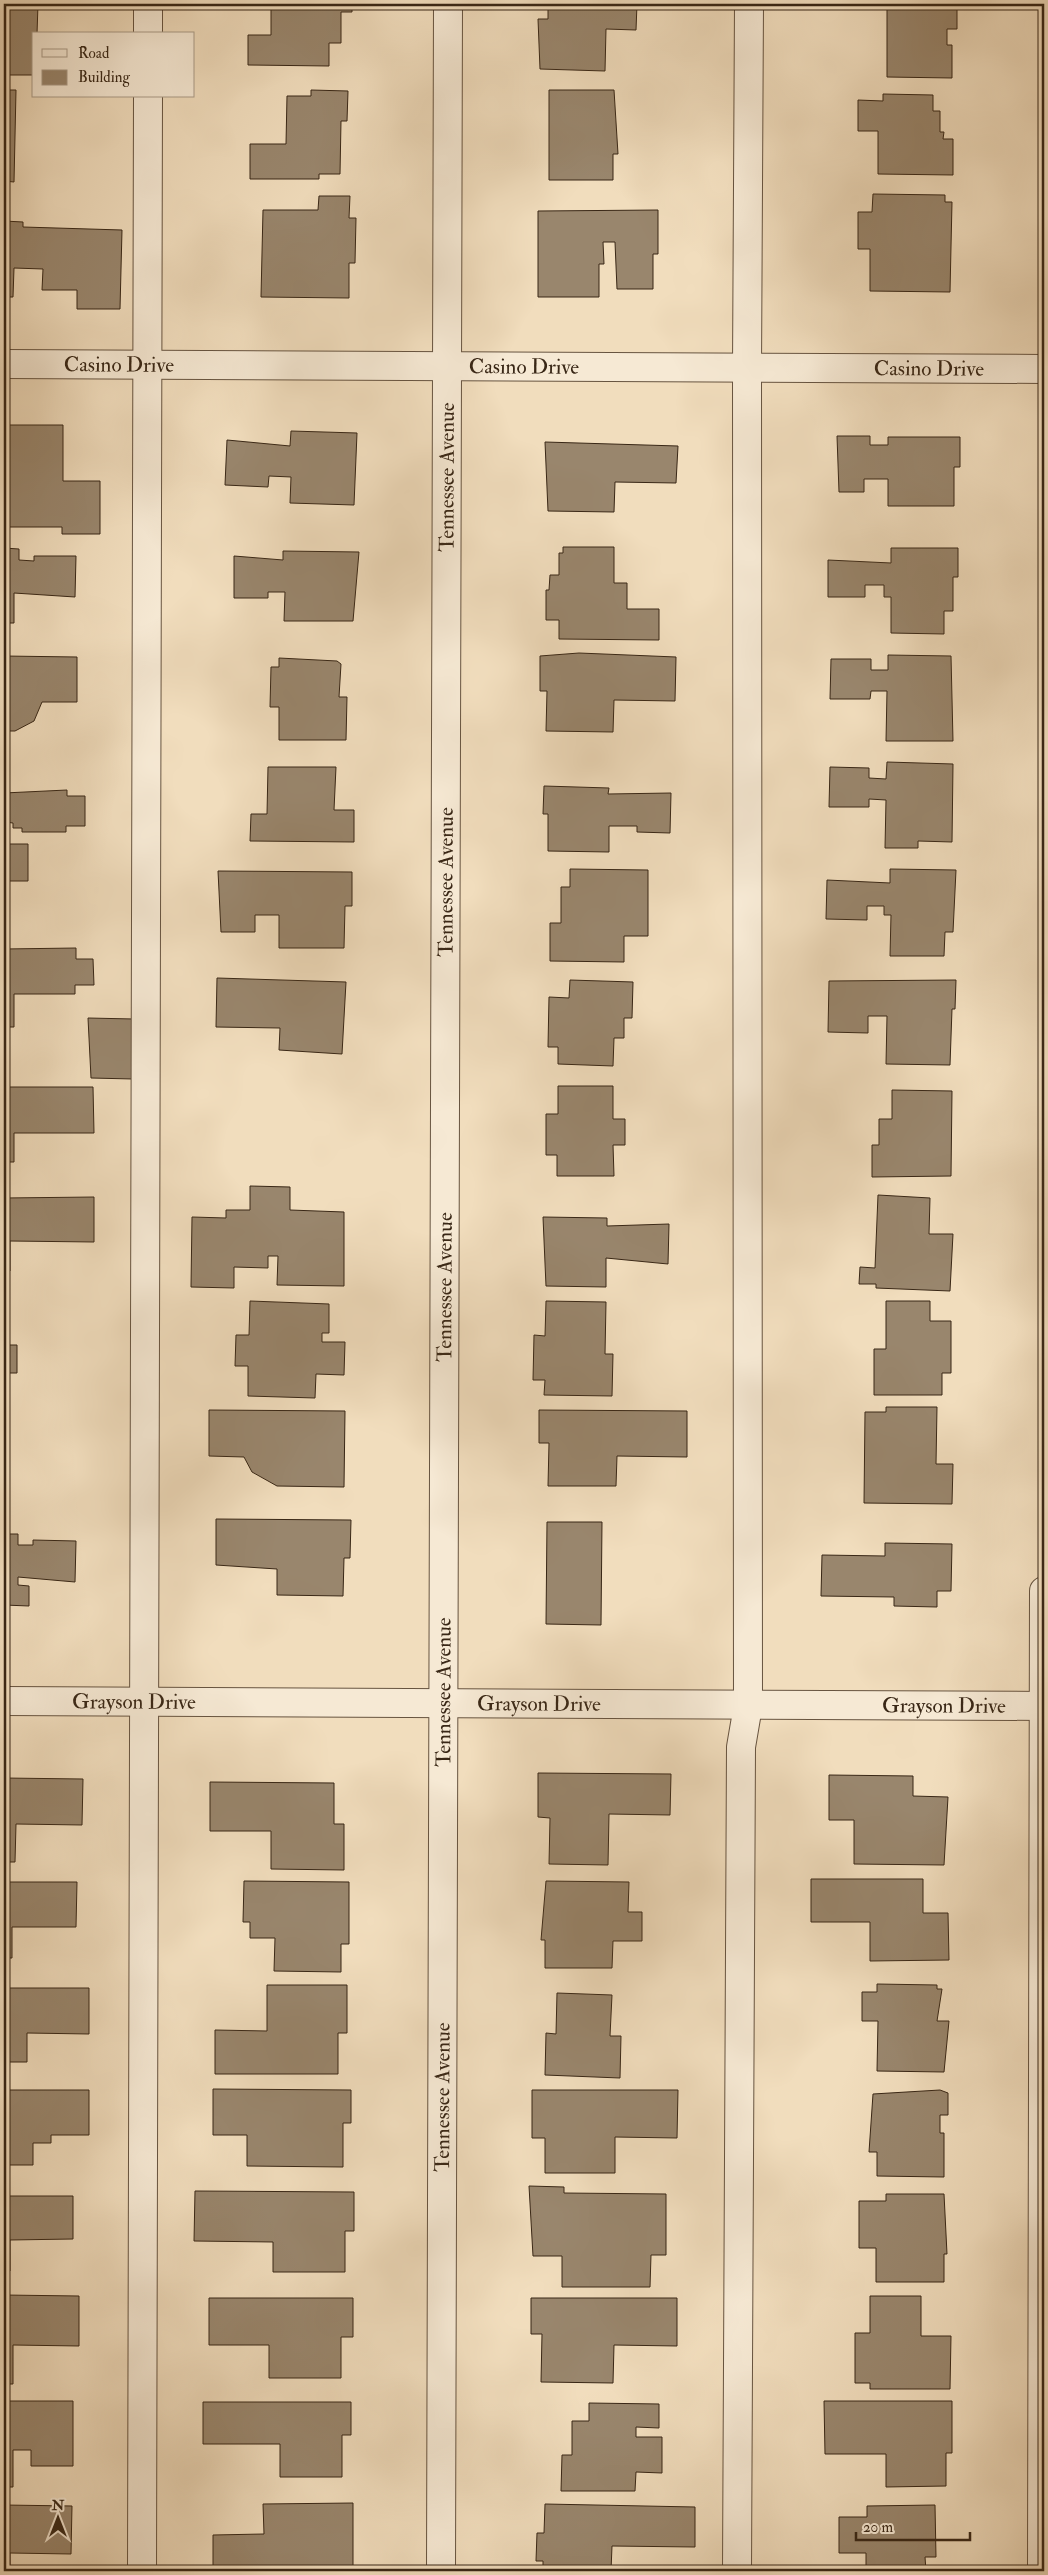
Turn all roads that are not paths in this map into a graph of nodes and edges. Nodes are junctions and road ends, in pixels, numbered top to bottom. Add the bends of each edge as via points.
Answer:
1 (148, 4) edge
2 (448, 4) edge
3 (749, 4) edge
4 (148, 32) edge
5 (148, 98) edge
6 (4, 364) edge
7 (147, 365) junction
8 (448, 365) junction
9 (747, 369) junction
10 (1044, 369) edge
11 (1044, 1591) edge
12 (4, 1702) edge
13 (142, 1702) junction
14 (445, 1703) junction
15 (748, 1706) junction
16 (1044, 1706) edge
17 (142, 2571) edge
18 (441, 2571) edge
19 (737, 2571) edge
20 (1042, 2571) edge

1 - 4 street
2 - 8 street, Tennessee Avenue
3 - 9 street
5 - 7 street
6 - 7 street, Casino Drive
7 - 8 street, Casino Drive
7 - 13 street
8 - 9 street, Casino Drive
8 - 14 street, Tennessee Avenue
9 - 10 street, Casino Drive
9 - 15 street
11 - 16 street
12 - 13 street, Grayson Drive
13 - 14 street, Grayson Drive
13 - 17 street
14 - 15 street, Grayson Drive
14 - 18 street, Tennessee Avenue
15 - 16 street, Grayson Drive
15 - 19 street via 741,1747
16 - 20 street

